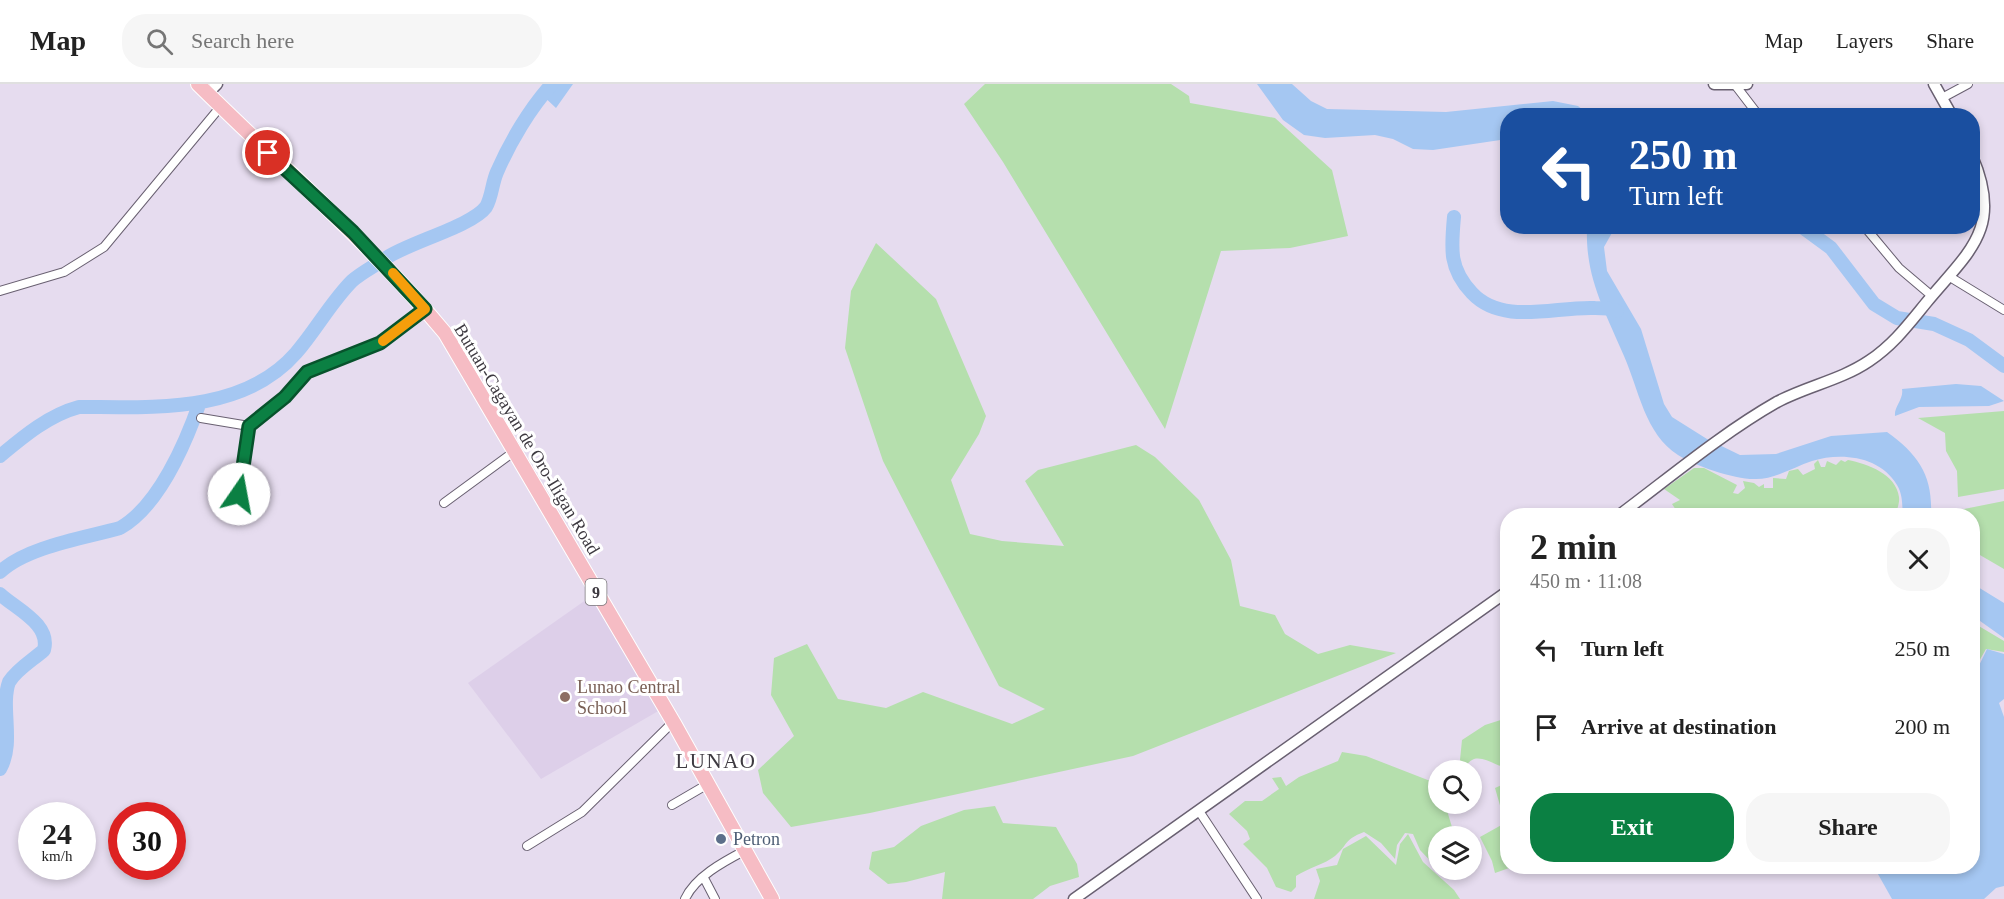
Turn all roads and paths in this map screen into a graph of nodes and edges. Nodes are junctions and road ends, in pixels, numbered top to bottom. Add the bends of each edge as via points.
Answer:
1 (1714, 84) edge
2 (1934, 84) edge
3 (1968, 84) edge
4 (1741, 85) edge
5 (208, 87) edge
6 (1942, 98) junction
7 (221, 106) junction
8 (1754, 108) edge
9 (1948, 108) edge
10 (1980, 178) edge
11 (1980, 232) edge
12 (1871, 234) edge
13 (1979, 234) edge
14 (1950, 277) junction
15 (0, 291) edge
16 (1929, 299) junction
17 (425, 309) junction
18 (2004, 310) edge
19 (201, 418) dead end
20 (249, 426) junction
21 (515, 451) junction
22 (444, 503) dead end
23 (234, 508) dead end
24 (1629, 508) edge
25 (1500, 597) edge
26 (673, 722) junction
27 (708, 784) junction
28 (672, 805) dead end
29 (1199, 811) junction
30 (527, 846) dead end
31 (744, 851) junction
32 (704, 878) junction
33 (685, 899) edge
34 (716, 899) edge
35 (772, 899) edge
36 (1074, 899) edge
37 (1257, 899) edge

1 - 4 street
2 - 6 street
3 - 6 street
4 - 8 street
5 - 7 highway, Butuan-Cagayan de Oro-Iligan Road / 9
6 - 9 street
7 - 15 street via 104,247 64,272
7 - 17 highway, Butuan-Cagayan de Oro-Iligan Road / 9 via 353,232
10 - 11 street via 1984,220
12 - 16 street
13 - 14 street via 1975,246
14 - 16 street
14 - 18 street
16 - 24 street via 1903,333 1854,370 1778,402
17 - 20 street via 380,343 307,372 285,397
17 - 21 highway, Butuan-Cagayan de Oro-Iligan Road / 9 via 456,351
19 - 20 street
20 - 23 street
21 - 22 street
21 - 26 highway, Butuan-Cagayan de Oro-Iligan Road / 9
25 - 29 street
26 - 27 highway, Butuan-Cagayan de Oro-Iligan Road / 9
26 - 30 street via 582,812
27 - 28 street
27 - 31 highway, Butuan-Cagayan de Oro-Iligan Road / 9
29 - 36 street
29 - 37 street
31 - 32 street
31 - 35 highway, Butuan-Cagayan de Oro-Iligan Road / 9
32 - 33 street via 688,891
32 - 34 street

